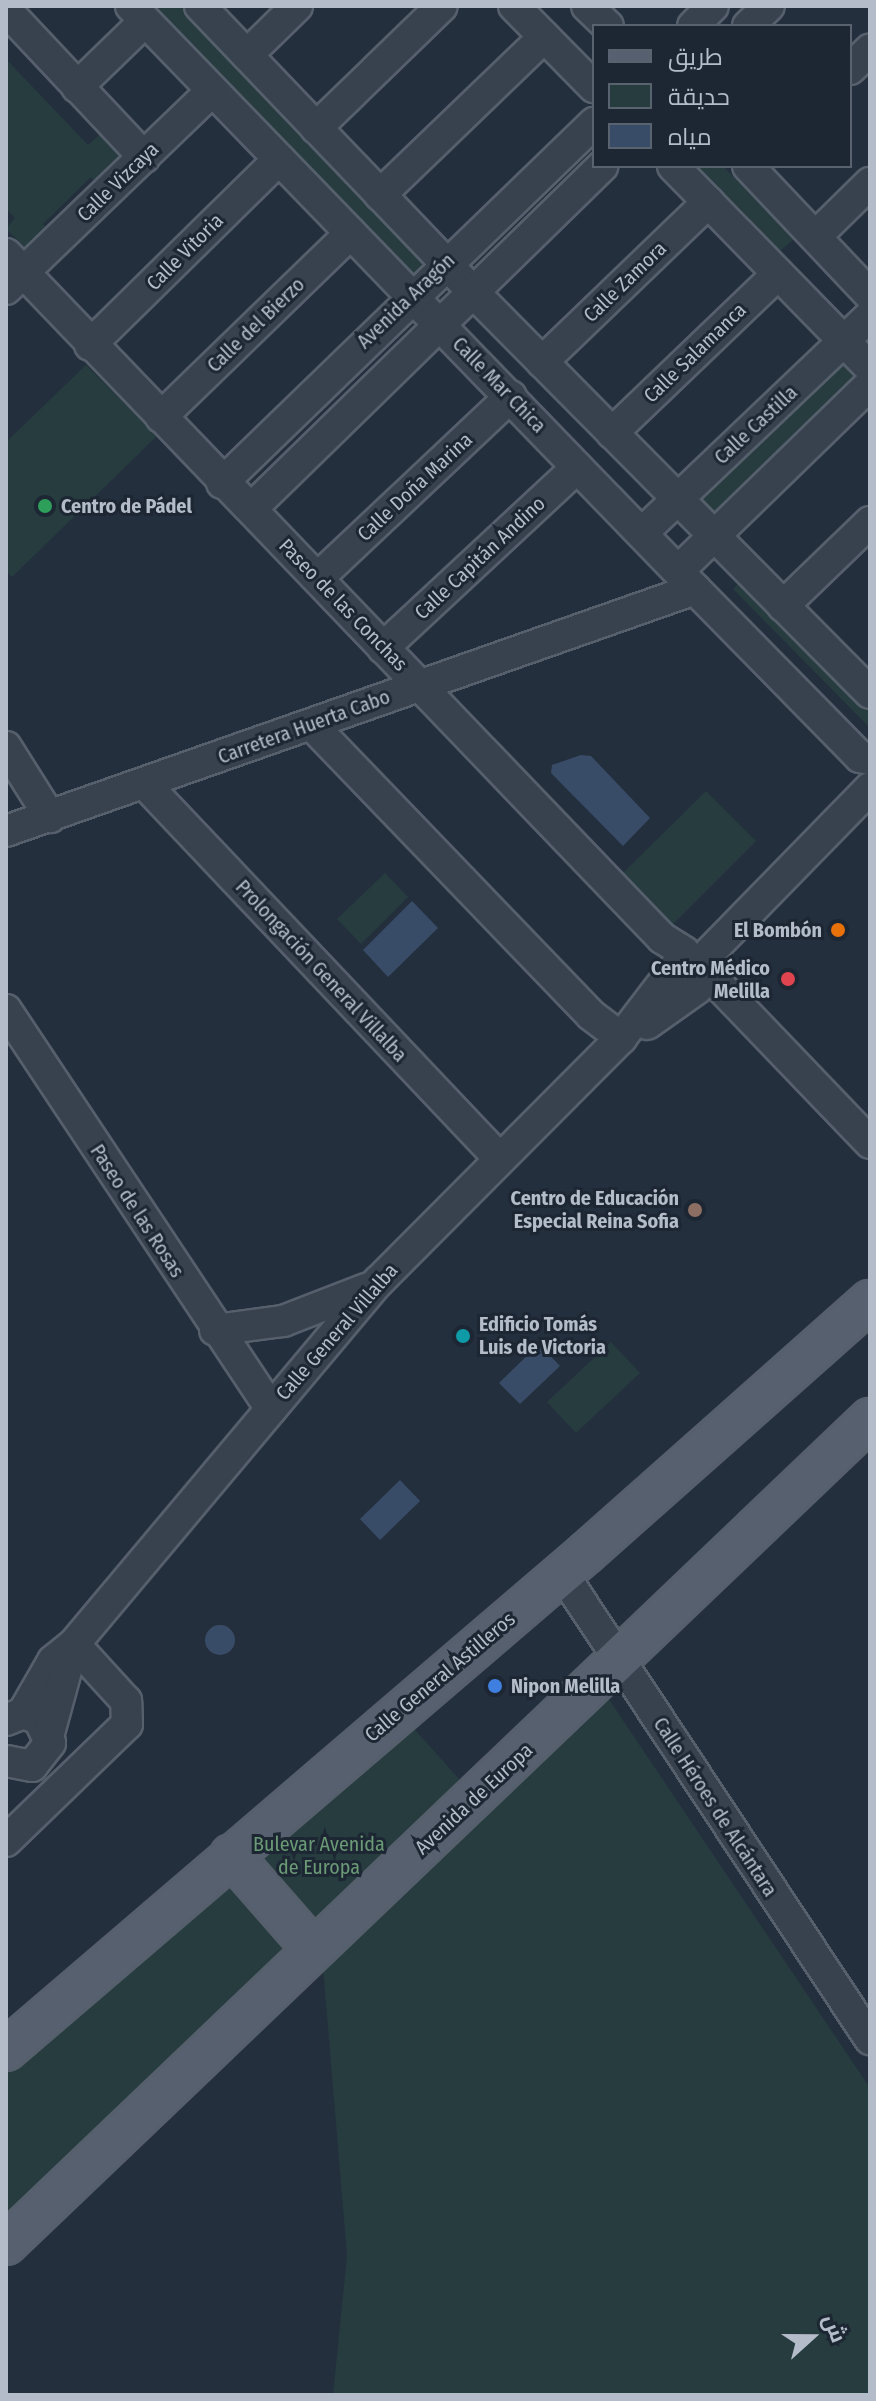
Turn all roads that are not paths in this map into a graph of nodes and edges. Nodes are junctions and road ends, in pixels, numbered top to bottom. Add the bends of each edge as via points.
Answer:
1 (200, 6) edge
2 (297, 6) edge
3 (442, 6) edge
4 (514, 6) edge
5 (587, 6) edge
6 (713, 6) edge
7 (769, 6) edge
8 (6, 10) edge
9 (138, 13) edge
10 (606, 24) edge
11 (695, 24) edge
12 (750, 24) edge
13 (544, 37) junction
14 (870, 50) edge
15 (247, 55) junction
16 (852, 67) edge
17 (592, 85) edge
18 (77, 87) junction
19 (211, 92) junction
20 (592, 125) edge
21 (316, 128) junction
22 (144, 157) junction
23 (279, 159) junction
24 (600, 168) edge
25 (675, 168) edge
26 (751, 168) edge
27 (870, 183) edge
28 (380, 195) junction
29 (708, 202) junction
30 (351, 233) junction
31 (816, 236) junction
32 (445, 263) junction
33 (12, 272) edge
34 (778, 274) junction
35 (473, 292) junction
36 (412, 294) junction
37 (870, 295) edge
38 (870, 316) edge
39 (440, 324) junction
40 (845, 342) junction
41 (90, 345) junction
42 (542, 362) junction
43 (870, 368) edge
44 (870, 384) edge
45 (511, 396) junction
46 (161, 417) junction
47 (612, 433) junction
48 (577, 468) junction
49 (222, 483) junction
50 (678, 499) junction
51 (251, 509) junction
52 (870, 522) edge
53 (642, 533) junction
54 (714, 537) junction
55 (318, 578) junction
56 (687, 580) junction
57 (783, 606) junction
58 (383, 648) junction
59 (864, 676) edge
60 (421, 686) junction
61 (312, 725) junction
62 (8, 753) edge
63 (870, 759) edge
64 (144, 783) junction
65 (870, 788) edge
66 (50, 817) junction
67 (6, 831) edge
68 (696, 968) junction
69 (6, 1010) edge
70 (621, 1038) junction
71 (870, 1143) edge
72 (499, 1158) junction
73 (378, 1282) junction
74 (870, 1301) edge
75 (215, 1330) junction
76 (271, 1409) junction
77 (870, 1419) edge
78 (562, 1573) junction
79 (74, 1644) junction
80 (620, 1662) junction
81 (14, 1716) edge
82 (49, 1733) junction
83 (8, 1773) edge
84 (6, 1841) edge
85 (231, 1855) junction
86 (312, 1948) junction
87 (870, 2039) edge
88 (6, 2050) edge
89 (6, 2244) edge

1 - 15 street
2 - 15 street
3 - 21 street
4 - 13 street
5 - 10 street
6 - 11 street
7 - 12 street
8 - 18 street
9 - 18 street
9 - 19 street, Calle Mar Chica
13 - 17 street
13 - 28 street
14 - 16 street
15 - 21 street
18 - 22 street
19 - 22 street, Calle Vizcaya
19 - 23 street, Calle Mar Chica
20 - 32 street, Avenida Aragón
21 - 28 street
22 - 33 street, Calle Vizcaya
23 - 30 street, Calle Mar Chica
23 - 41 street, Calle Vitoria
24 - 35 street, Avenida Aragón
25 - 29 street
26 - 31 street
27 - 31 street
28 - 32 street
29 - 34 street
29 - 42 street, Calle Zamora
30 - 36 street, Calle Mar Chica
30 - 46 street, Calle del Bierzo
31 - 37 street
32 - 35 street
32 - 36 street, Avenida Aragón
33 - 41 street, Paseo de las Conchas
34 - 40 street
34 - 47 street, Calle Salamanca
35 - 39 street, Avenida Aragón
35 - 42 street
36 - 39 street, Calle Mar Chica
36 - 49 street, Avenida Aragón
38 - 40 street, Calle Castilla
39 - 45 street, Calle Mar Chica
39 - 51 street, Avenida Aragón
40 - 43 street
40 - 50 street, Calle Castilla
41 - 46 street, Paseo de las Conchas
42 - 47 street
44 - 54 street
45 - 48 street, Calle Mar Chica
45 - 55 street, Calle Doña Marina
46 - 49 street, Paseo de las Conchas
47 - 50 street
48 - 53 street, Calle Mar Chica
48 - 58 street, Calle Capitán Andino
49 - 51 street, Paseo de las Conchas
50 - 53 street, Calle Castilla
50 - 54 street
51 - 55 street, Paseo de las Conchas
52 - 57 street
53 - 56 street, Calle Mar Chica
54 - 56 street
54 - 57 street
55 - 58 street, Paseo de las Conchas
56 - 60 street, Carretera Huerta Cabo
56 - 63 street, Calle Mar Chica via 860,757
57 - 59 street
58 - 60 street, Paseo de las Conchas
60 - 61 street, Carretera Huerta Cabo
60 - 68 street, Paseo de las Conchas
61 - 64 street, Carretera Huerta Cabo
61 - 70 street via 591,1015
62 - 66 street
64 - 66 street, Carretera Huerta Cabo
64 - 72 street, Prolongación General Villalba
65 - 68 street, Calle General Villalba
66 - 67 street
68 - 70 street, Calle General Villalba
68 - 71 street, Paseo de las Conchas
69 - 75 street, Paseo de las Rosas
70 - 72 street, Calle General Villalba
72 - 73 street, Calle General Villalba
73 - 75 street via 294,1318
73 - 76 street, Calle General Villalba
74 - 78 main road, Calle General Astilleros
75 - 76 street, Paseo de las Rosas
76 - 79 street, Calle General Villalba
77 - 80 main road, Avenida de Europa
78 - 80 street, Calle Héroes de Alcántara
78 - 85 main road, Calle General Astilleros
79 - 81 street, Calle General Villalba
79 - 82 street, Calle General Villalba
79 - 84 street via 126,1701 127,1724
80 - 86 main road, Avenida de Europa
80 - 87 street, Calle Héroes de Alcántara
81 - 82 street via 39,1719
82 - 83 street, Calle General Villalba via 41,1761
85 - 86 main road
85 - 88 main road, Calle General Astilleros
86 - 89 main road, Avenida de Europa

